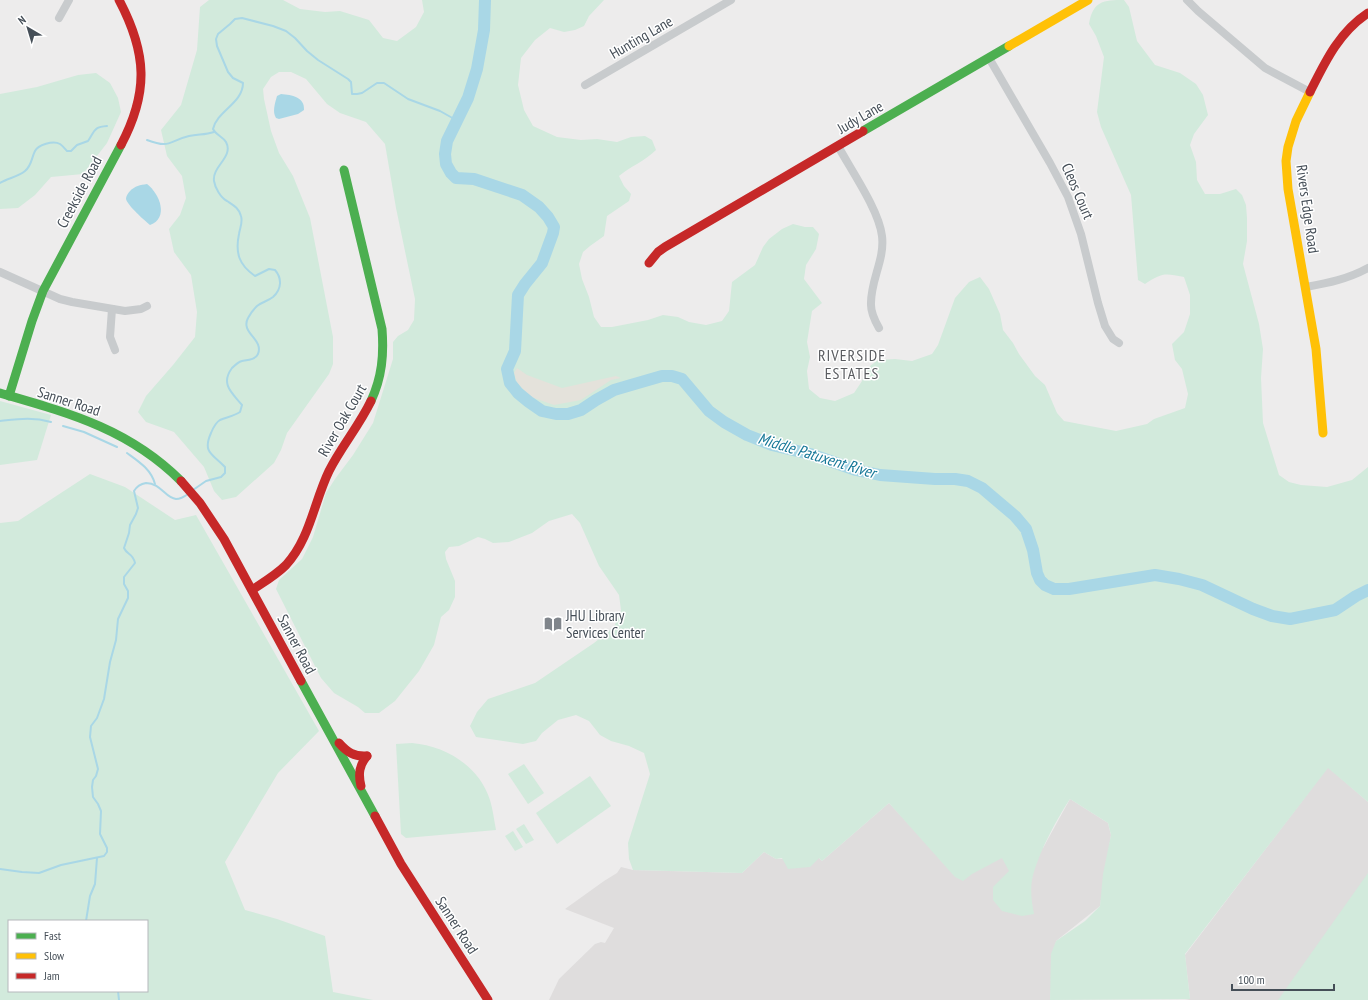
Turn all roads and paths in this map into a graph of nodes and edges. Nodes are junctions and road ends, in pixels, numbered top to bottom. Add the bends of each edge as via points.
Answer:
1 (69, 0) edge
2 (119, 0) edge
3 (731, 0) edge
4 (1088, 0) edge
5 (1187, 0) edge
6 (1368, 13) edge
7 (60, 18) dead end
8 (989, 58) junction
9 (585, 86) dead end
10 (1310, 92) junction
11 (838, 146) junction
12 (344, 170) dead end
13 (649, 263) dead end
14 (1368, 268) edge
15 (0, 272) edge
16 (1306, 287) junction
17 (43, 291) junction
18 (147, 306) dead end
19 (112, 309) junction
20 (879, 328) dead end
21 (1119, 343) dead end
22 (115, 350) dead end
23 (4, 395) edge
24 (1323, 434) dead end
25 (252, 590) junction
26 (330, 734) junction
27 (363, 794) junction
28 (488, 1000) edge

1 - 7 street
2 - 17 street, Creekside Road via 136,35 140,52 142,85 139,99 130,128
3 - 9 street, Hunting Lane
4 - 8 street, Judy Lane
5 - 10 street via 1265,68
6 - 10 street, Rivers Edge Road via 1353,24 1334,46
8 - 11 street, Judy Lane
8 - 21 street, Cleos Court via 1068,197 1081,234 1105,326 1113,339
10 - 16 street, Rivers Edge Road via 1291,134 1286,161 1288,189
11 - 13 street, Judy Lane via 664,246
11 - 20 street via 873,208 880,227 881,254 871,304
12 - 25 street, River Oak Court via 382,329 382,370 375,393 329,470 300,545 283,569
14 - 16 street via 1347,278
15 - 17 street
16 - 24 street, Rivers Edge Road via 1316,349
17 - 19 street via 72,302
17 - 23 street, Creekside Road
18 - 19 street via 134,310
19 - 22 street via 110,337
23 - 25 street, Sanner Road via 81,418 115,433 161,462 197,498
25 - 26 street, Sanner Road
26 - 27 street, Sanner Road
26 - 27 street via 351,755 367,756 359,770
27 - 28 street, Sanner Road via 415,888

